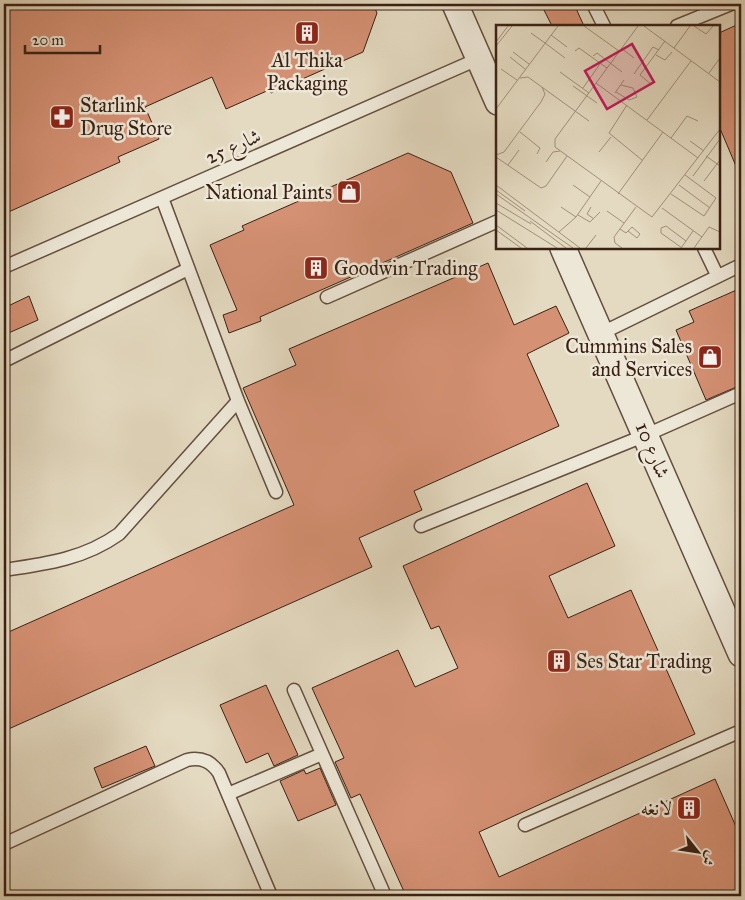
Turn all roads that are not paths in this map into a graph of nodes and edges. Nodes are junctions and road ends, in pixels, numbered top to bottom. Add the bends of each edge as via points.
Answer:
1 (455, 4) edge
2 (731, 4) edge
3 (597, 5) edge
4 (604, 25) edge
5 (679, 25) edge
6 (478, 59) junction
7 (496, 98) edge
8 (162, 198) junction
9 (496, 222) edge
10 (563, 249) edge
11 (704, 249) edge
12 (741, 265) edge
13 (4, 267) edge
14 (188, 269) junction
15 (717, 275) junction
16 (327, 297) dead end
17 (602, 333) junction
18 (4, 361) edge
19 (741, 393) edge
20 (238, 401) junction
21 (646, 435) junction
22 (276, 492) dead end
23 (421, 526) dead end
24 (4, 570) edge
25 (741, 654) edge
26 (294, 690) dead end
27 (741, 730) edge
28 (322, 754) junction
29 (228, 794) junction
30 (525, 825) dead end
31 (4, 844) edge
32 (271, 896) edge
33 (384, 896) edge

1 - 6 street
2 - 5 lane
3 - 4 lane
6 - 7 street
6 - 8 lane, شارع 25
8 - 13 lane, شارع 25
8 - 14 lane
9 - 16 lane
10 - 17 street, شارع 10
11 - 15 lane
12 - 15 lane
14 - 18 lane
14 - 20 lane
15 - 17 lane
17 - 21 street, شارع 10
19 - 21 lane
20 - 22 lane
20 - 24 lane via 119,534 71,558
21 - 23 lane
21 - 25 street, شارع 10
26 - 28 lane
27 - 30 lane
28 - 29 lane
28 - 33 lane
29 - 31 lane via 214,767 202,759 187,760
29 - 32 lane

